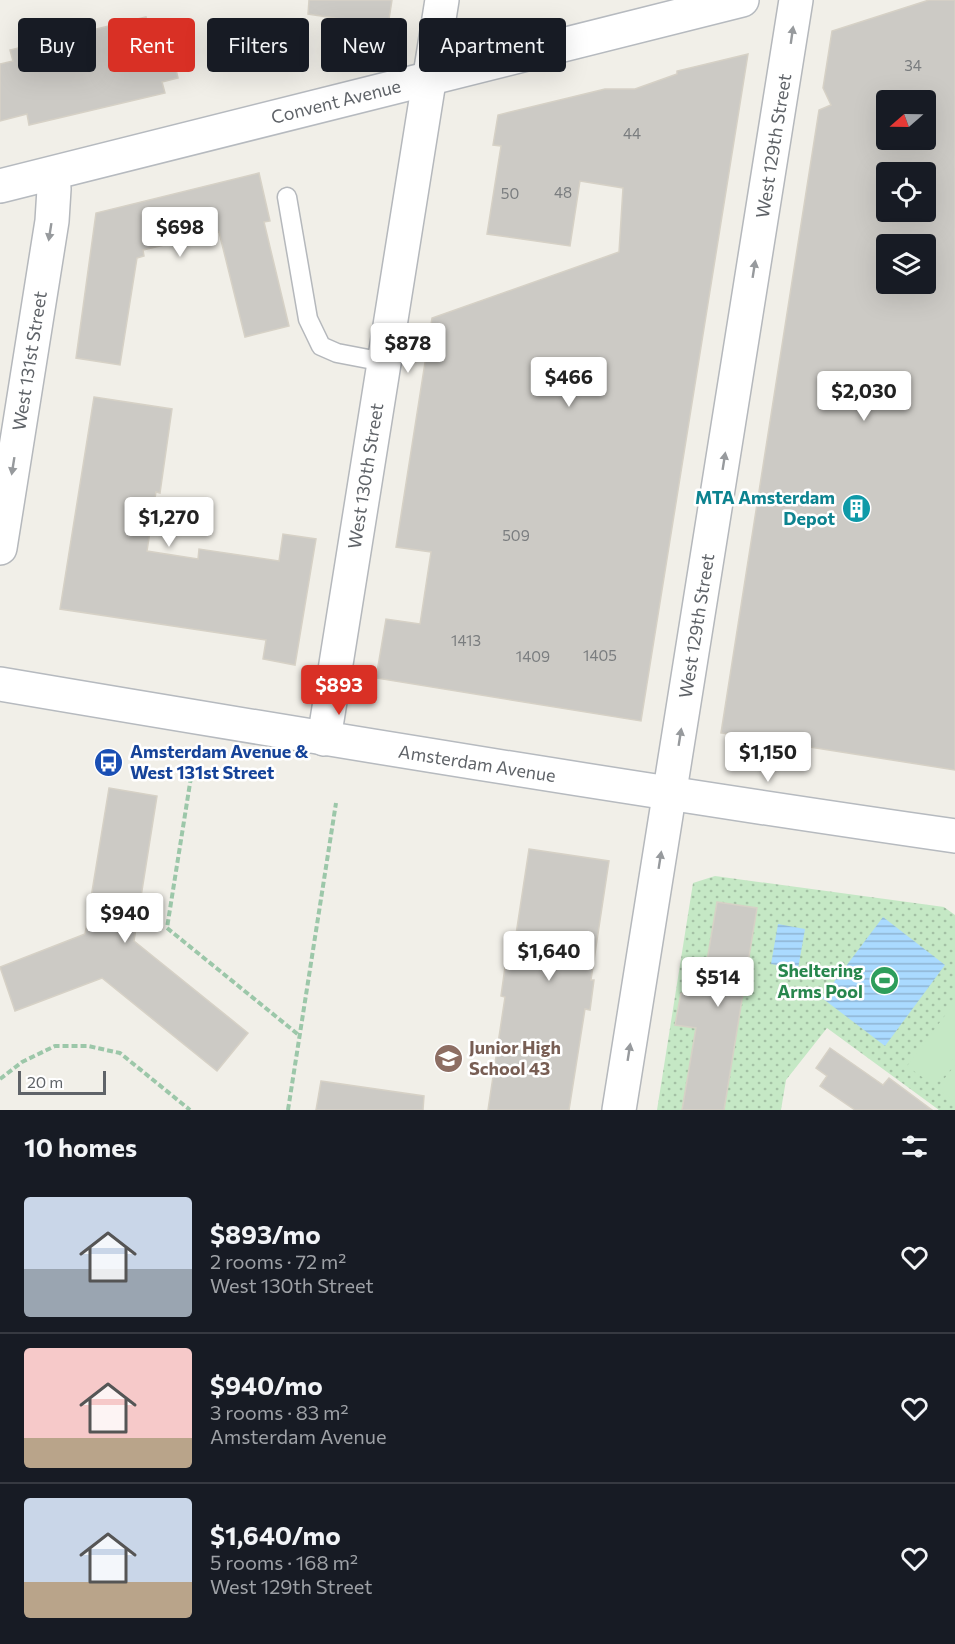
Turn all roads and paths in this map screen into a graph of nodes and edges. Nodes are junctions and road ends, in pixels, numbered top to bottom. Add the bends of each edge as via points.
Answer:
1 (442, 0) edge
2 (742, 0) edge
3 (796, 0) edge
4 (429, 79) junction
5 (53, 174) junction
6 (0, 186) edge
7 (287, 197) dead end
8 (384, 362) junction
9 (0, 548) edge
10 (0, 684) edge
11 (324, 739) junction
12 (191, 777) dead end
13 (671, 795) junction
14 (336, 803) dead end
15 (955, 836) edge
16 (300, 1035) junction
17 (0, 1079) edge
18 (189, 1110) edge
19 (288, 1110) edge
20 (619, 1110) edge

1 - 4 street, West 130th Street
2 - 4 street, Convent Avenue
13 -> 3 street, West 129th Street
4 - 5 street, Convent Avenue
4 - 8 street, West 130th Street
5 - 6 street, Convent Avenue
5 -> 9 street, West 131st Street via 52,221
7 - 8 lane via 308,320 321,346
8 - 11 street, West 130th Street
10 - 11 street, Amsterdam Avenue
11 - 13 street, Amsterdam Avenue
12 - 16 path via 167,928
13 - 15 street, Amsterdam Avenue
20 -> 13 street, West 129th Street
14 - 16 path
16 - 19 path
17 - 18 path via 22,1062 55,1046 88,1046 120,1053

